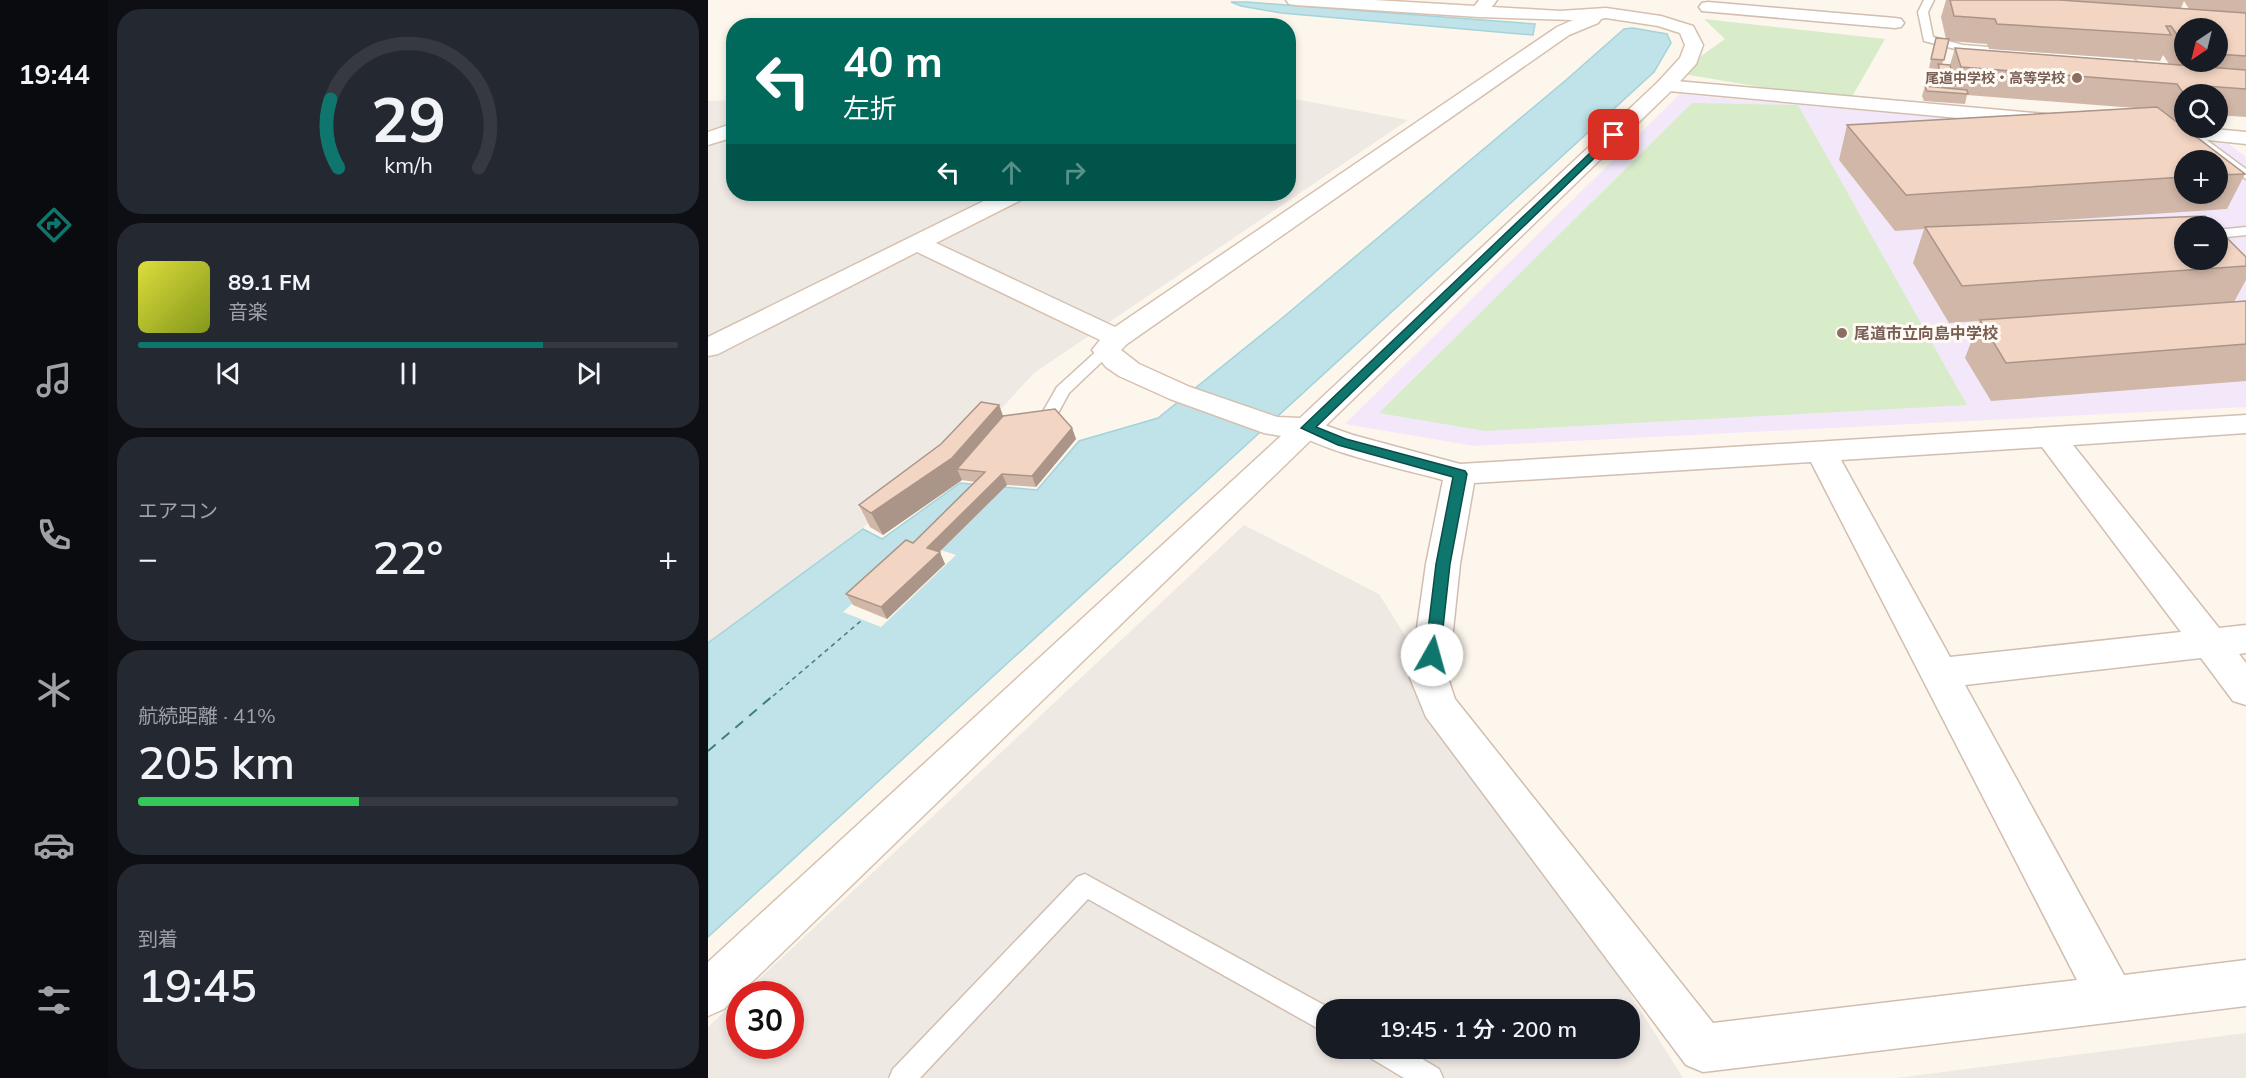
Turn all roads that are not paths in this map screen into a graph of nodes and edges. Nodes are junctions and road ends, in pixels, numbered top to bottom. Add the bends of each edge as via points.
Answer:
1 (1295, 0) edge
2 (1929, 0) edge
3 (1357, 2) edge
4 (1484, 6) edge
5 (1617, 6) edge
6 (1708, 9) edge
7 (1895, 23) dead end
8 (2131, 61) edge
9 (1665, 86) junction
10 (2063, 121) edge
11 (2134, 128) edge
12 (2174, 131) edge
13 (726, 132) edge
14 (2228, 136) edge
15 (2199, 138) edge
16 (2245, 138) edge
17 (708, 139) edge
18 (2246, 175) edge
19 (1001, 201) edge
20 (2246, 231) edge
21 (2228, 233) edge
22 (917, 243) junction
23 (1112, 344) junction
24 (708, 348) edge
25 (1045, 422) edge
26 (2246, 424) edge
27 (1307, 428) junction
28 (2051, 436) junction
29 (1821, 451) junction
30 (1460, 474) junction
31 (2246, 639) edge
32 (2209, 641) junction
33 (1939, 673) junction
34 (2246, 690) edge
35 (2246, 983) edge
36 (708, 993) edge
37 (2112, 999) junction
38 (1316, 1014) edge
39 (1396, 1059) edge
40 (902, 1078) edge
41 (1430, 1078) edge

1 - 3 street
2 - 8 lane via 1923,12 1928,39 1963,48
3 - 4 street
4 - 5 street via 1560,16
5 - 9 street via 1687,30 1694,45 1689,60
5 - 23 street via 1563,31
6 - 7 street
9 - 10 street
9 - 27 street
11 - 12 street
13 - 17 street
14 - 16 street
15 - 18 lane
19 - 22 street
20 - 21 lane
22 - 23 street
22 - 24 street
23 - 25 lane via 1063,390
23 - 27 street via 1116,361 1179,393 1274,426
26 - 28 street
27 - 30 street via 1342,442
27 - 36 street
28 - 29 street
28 - 32 street
29 - 30 street
29 - 33 street
30 - 37 street via 1443,564 1429,678 1439,706 1703,1048
31 - 32 street
32 - 33 street
32 - 34 street
33 - 37 street
35 - 37 street
38 - 40 lane via 1085,885
39 - 41 lane

